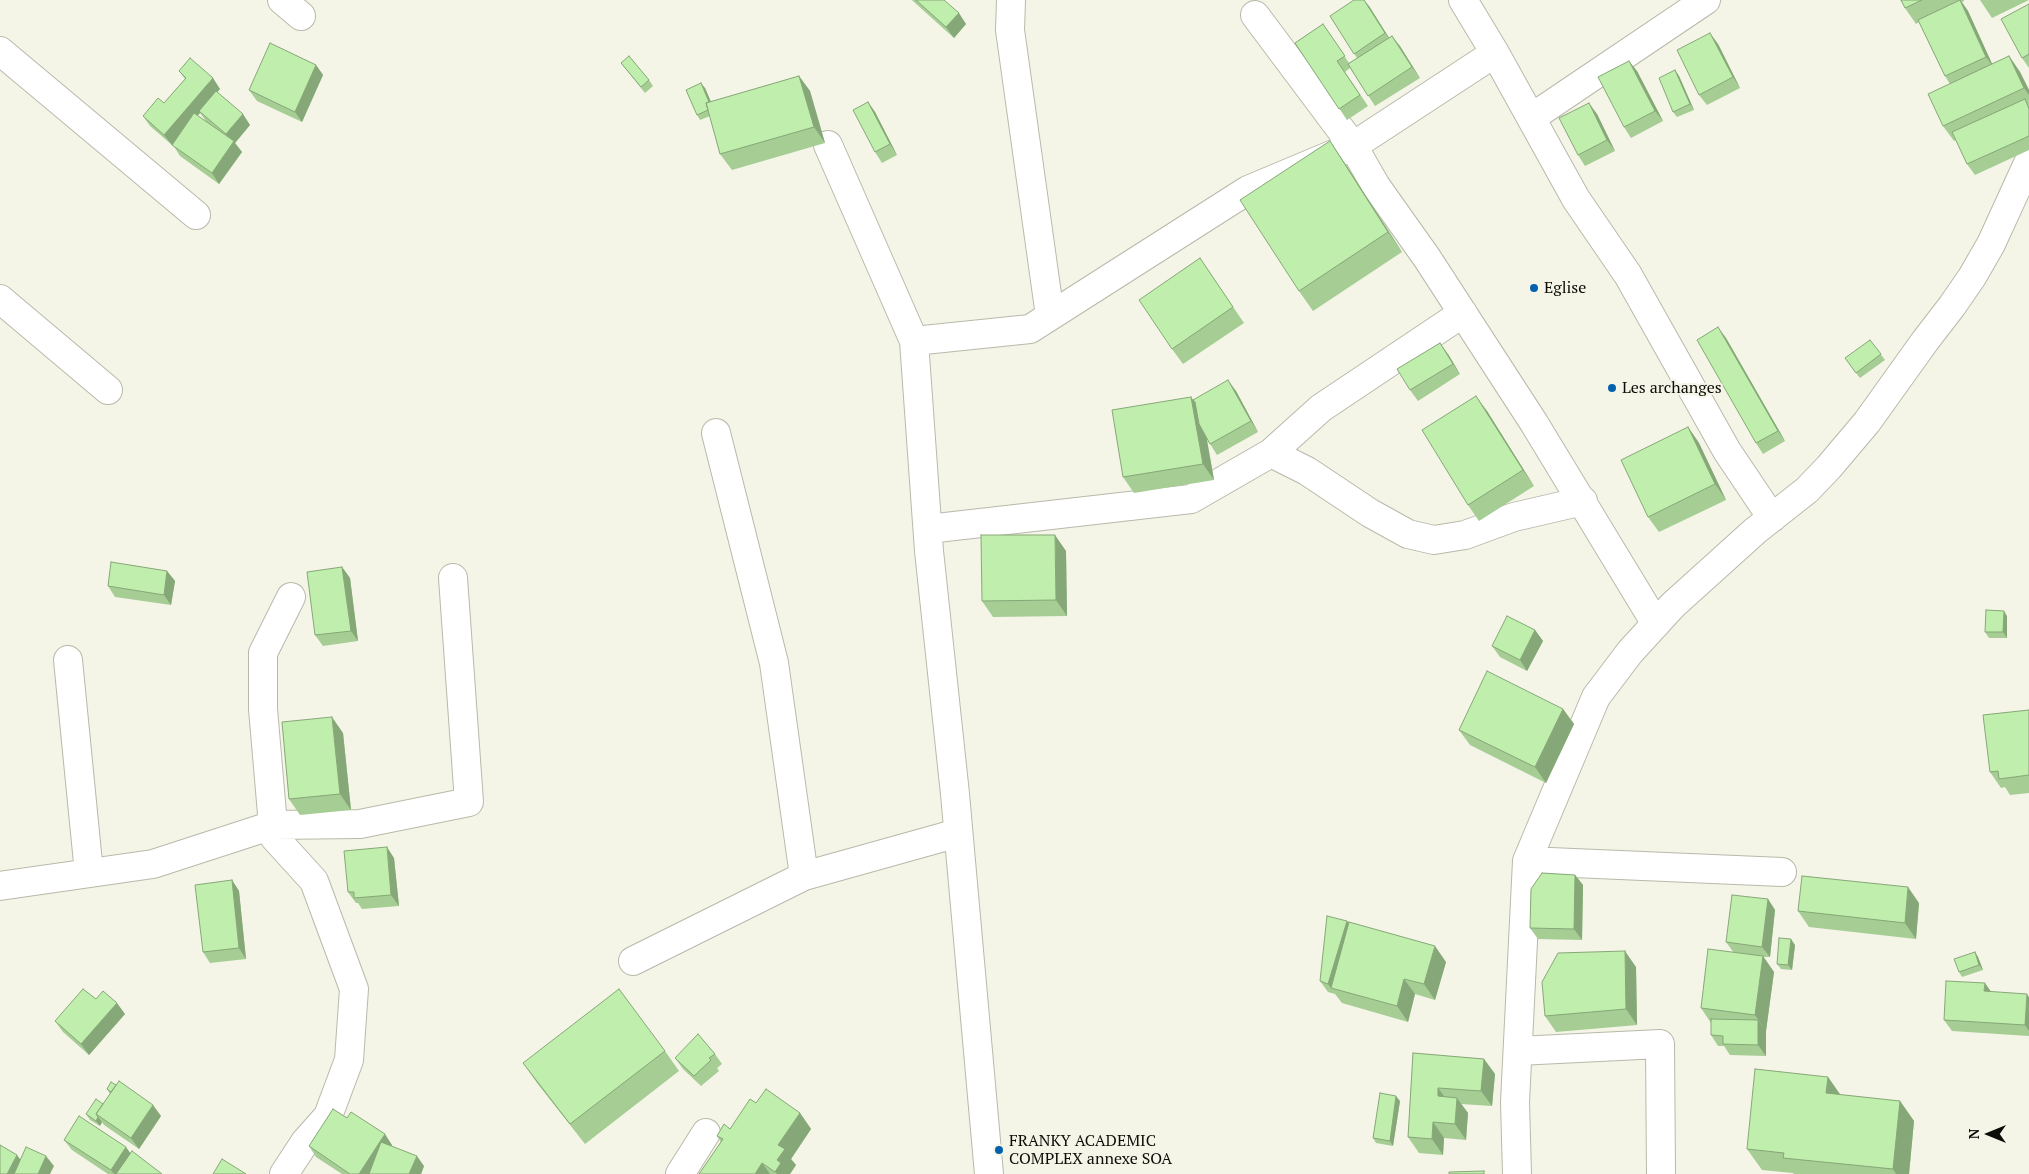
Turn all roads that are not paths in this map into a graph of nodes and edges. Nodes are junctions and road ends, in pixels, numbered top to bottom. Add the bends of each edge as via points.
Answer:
1 (1011, 0) edge
2 (1464, 0) edge
3 (1706, 0) edge
4 (1255, 15) dead end
5 (0, 51) edge
6 (1496, 53) junction
7 (1531, 118) junction
8 (828, 144) dead end
9 (1353, 146) junction
10 (2029, 161) edge
11 (196, 214) dead end
12 (0, 299) edge
13 (1462, 313) junction
14 (1050, 316) junction
15 (914, 340) junction
16 (108, 390) dead end
17 (716, 433) dead end
18 (1271, 453) junction
19 (1583, 501) junction
20 (1772, 518) junction
21 (928, 529) junction
22 (453, 578) dead end
23 (291, 597) dead end
24 (1656, 624) junction
25 (68, 660) dead end
26 (273, 825) junction
27 (958, 833) junction
28 (1527, 861) junction
29 (1782, 872) dead end
30 (89, 873) junction
31 (804, 876) junction
32 (0, 886) edge
33 (633, 961) dead end
34 (1518, 1051) junction
35 (706, 1133) dead end
36 (284, 1174) edge
37 (680, 1174) edge
38 (989, 1174) edge
39 (1517, 1174) edge
40 (1661, 1174) edge

1 - 14 street via 1010,30
2 - 6 street
3 - 7 street
4 - 9 street
5 - 11 street
6 - 7 street
6 - 9 street
7 - 20 street via 1576,199 1644,301 1727,451
8 - 15 street
9 - 13 street via 1376,186
9 - 14 street via 1248,190
10 - 20 street via 1991,244 1952,306 1829,468
12 - 16 street
13 - 18 street via 1321,408
13 - 19 street
14 - 15 street via 1030,329
15 - 21 street
17 - 31 street via 774,663
18 - 19 street via 1307,470 1370,513 1408,534 1434,540 1465,535 1514,517
18 - 21 street via 1191,499
19 - 24 street
20 - 24 street
21 - 27 street
22 - 26 street via 469,802 360,824
23 - 26 street via 263,653 263,709
24 - 28 street via 1596,697
25 - 30 street
26 - 30 street via 153,864
26 - 36 street via 274,837 314,881 354,989 349,1060 328,1116 305,1142
27 - 31 street
27 - 38 street
28 - 29 street
28 - 34 street
30 - 32 street
31 - 33 street
34 - 39 street via 1515,1102
34 - 40 street via 1660,1044
35 - 37 street

